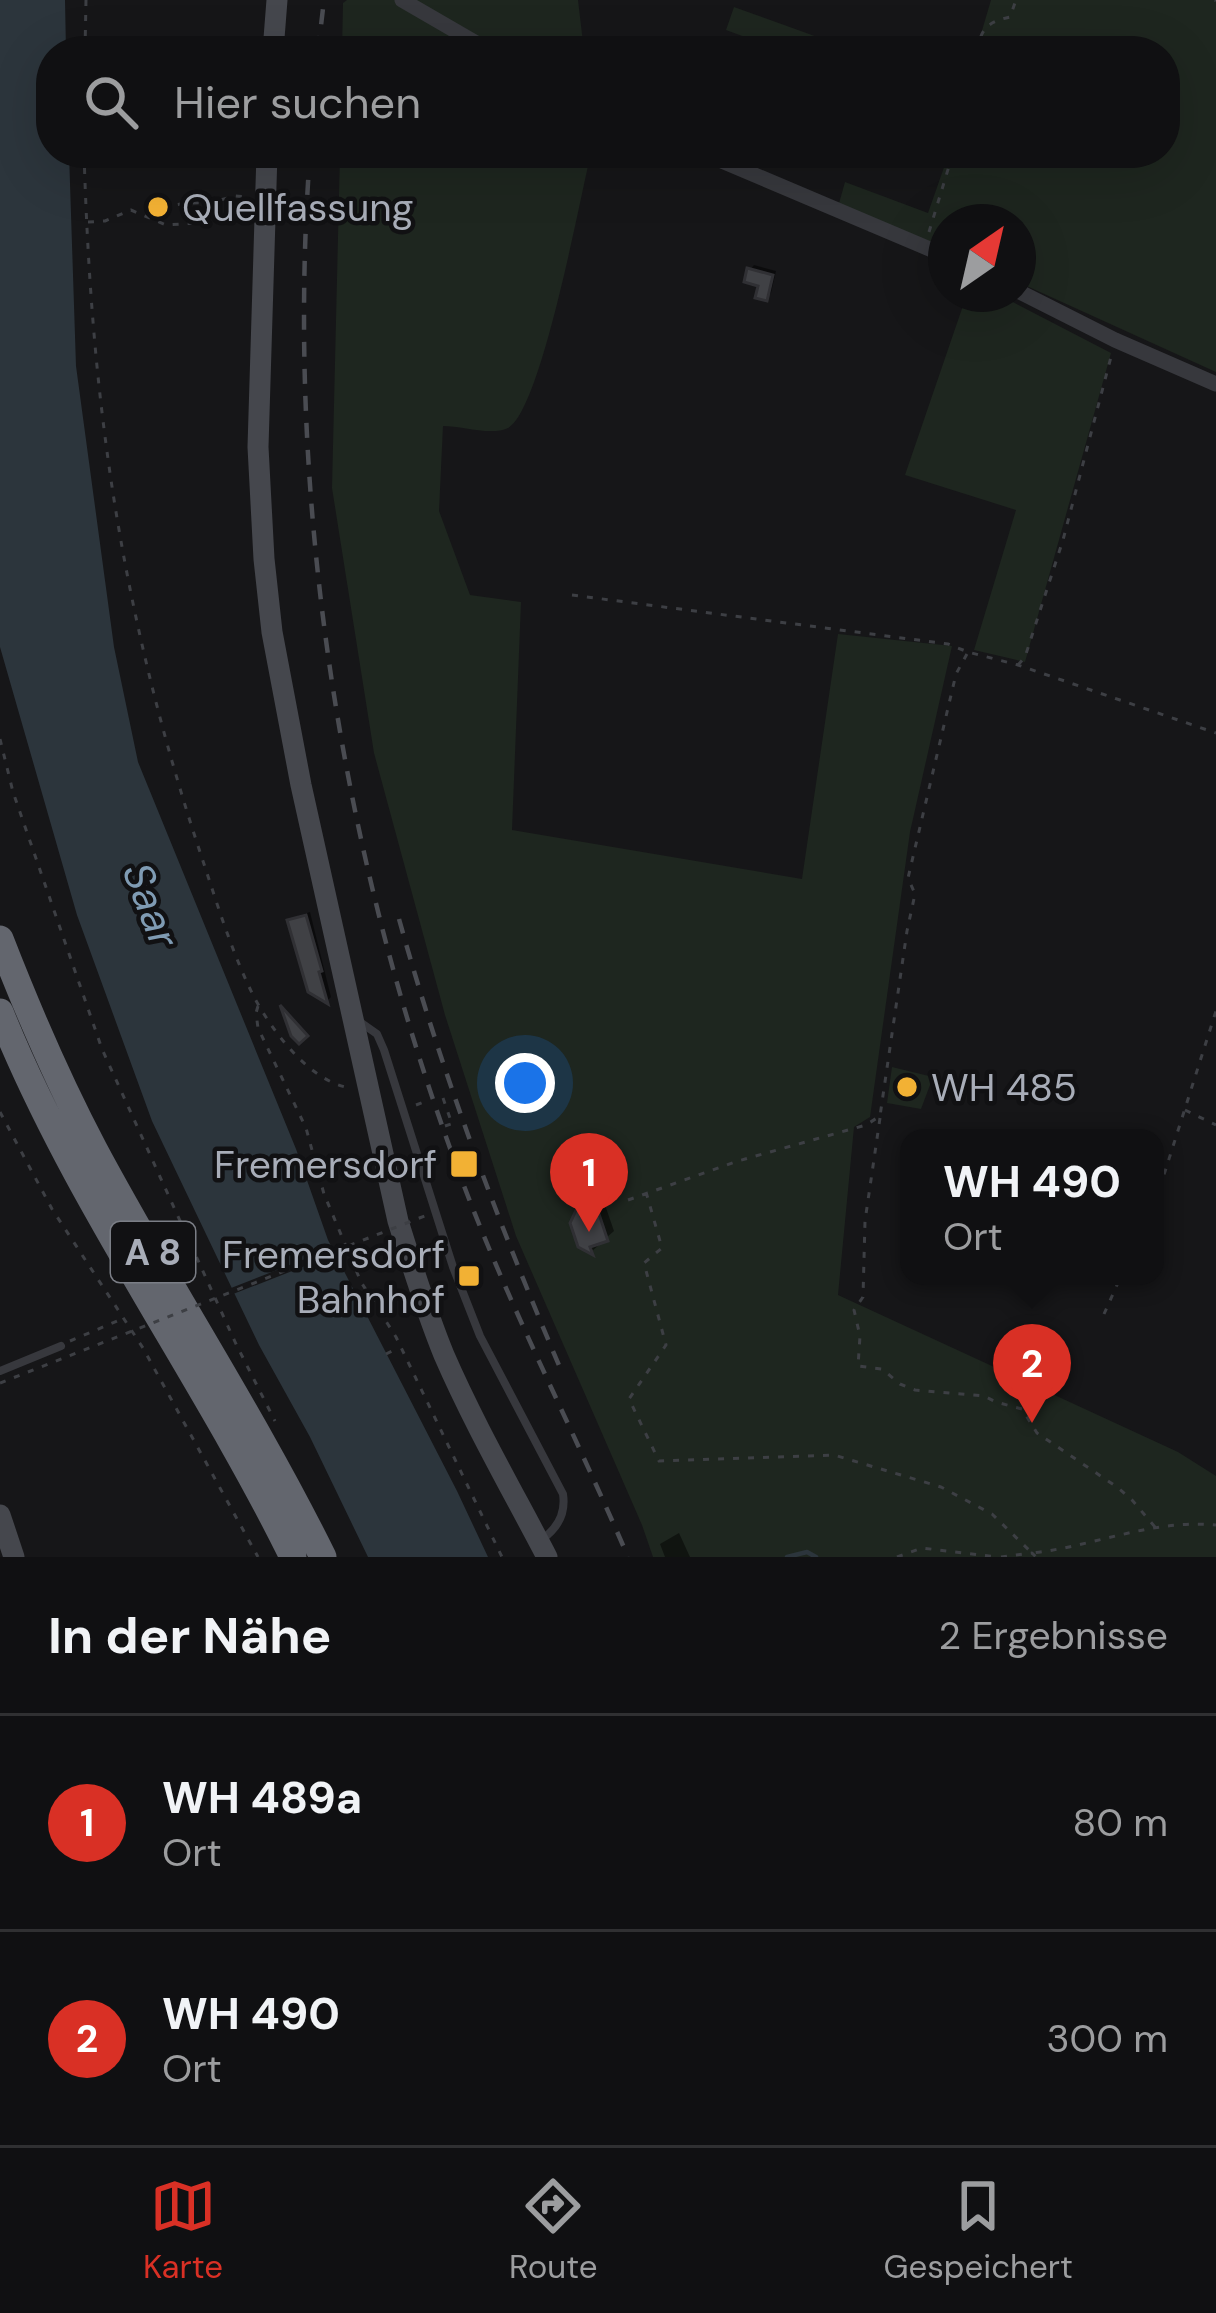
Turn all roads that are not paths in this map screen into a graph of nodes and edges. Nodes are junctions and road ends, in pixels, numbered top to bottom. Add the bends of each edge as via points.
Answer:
1 (277, 0) edge
2 (402, 0) edge
3 (274, 36) edge
4 (464, 36) edge
5 (267, 168) edge
6 (739, 168) edge
7 (928, 246) edge
8 (1036, 300) edge
9 (1216, 384) edge
10 (0, 939) edge
11 (0, 1012) edge
12 (353, 1019) junction
13 (61, 1346) road end
14 (0, 1371) edge
15 (0, 1515) edge
16 (543, 1549) edge
17 (14, 1557) edge
18 (293, 1557) edge
19 (322, 1557) edge

1 - 3 main road
2 - 4 street
5 - 12 main road via 258,447 264,560 286,713
6 - 7 street
8 - 9 street
10 - 19 highway, A 8 via 94,1150
11 - 18 highway, A 8 via 71,1162
12 - 16 main road via 424,1303
12 - 16 lane via 385,1051 480,1336 563,1494 560,1520
13 - 14 lane
15 - 17 main road

